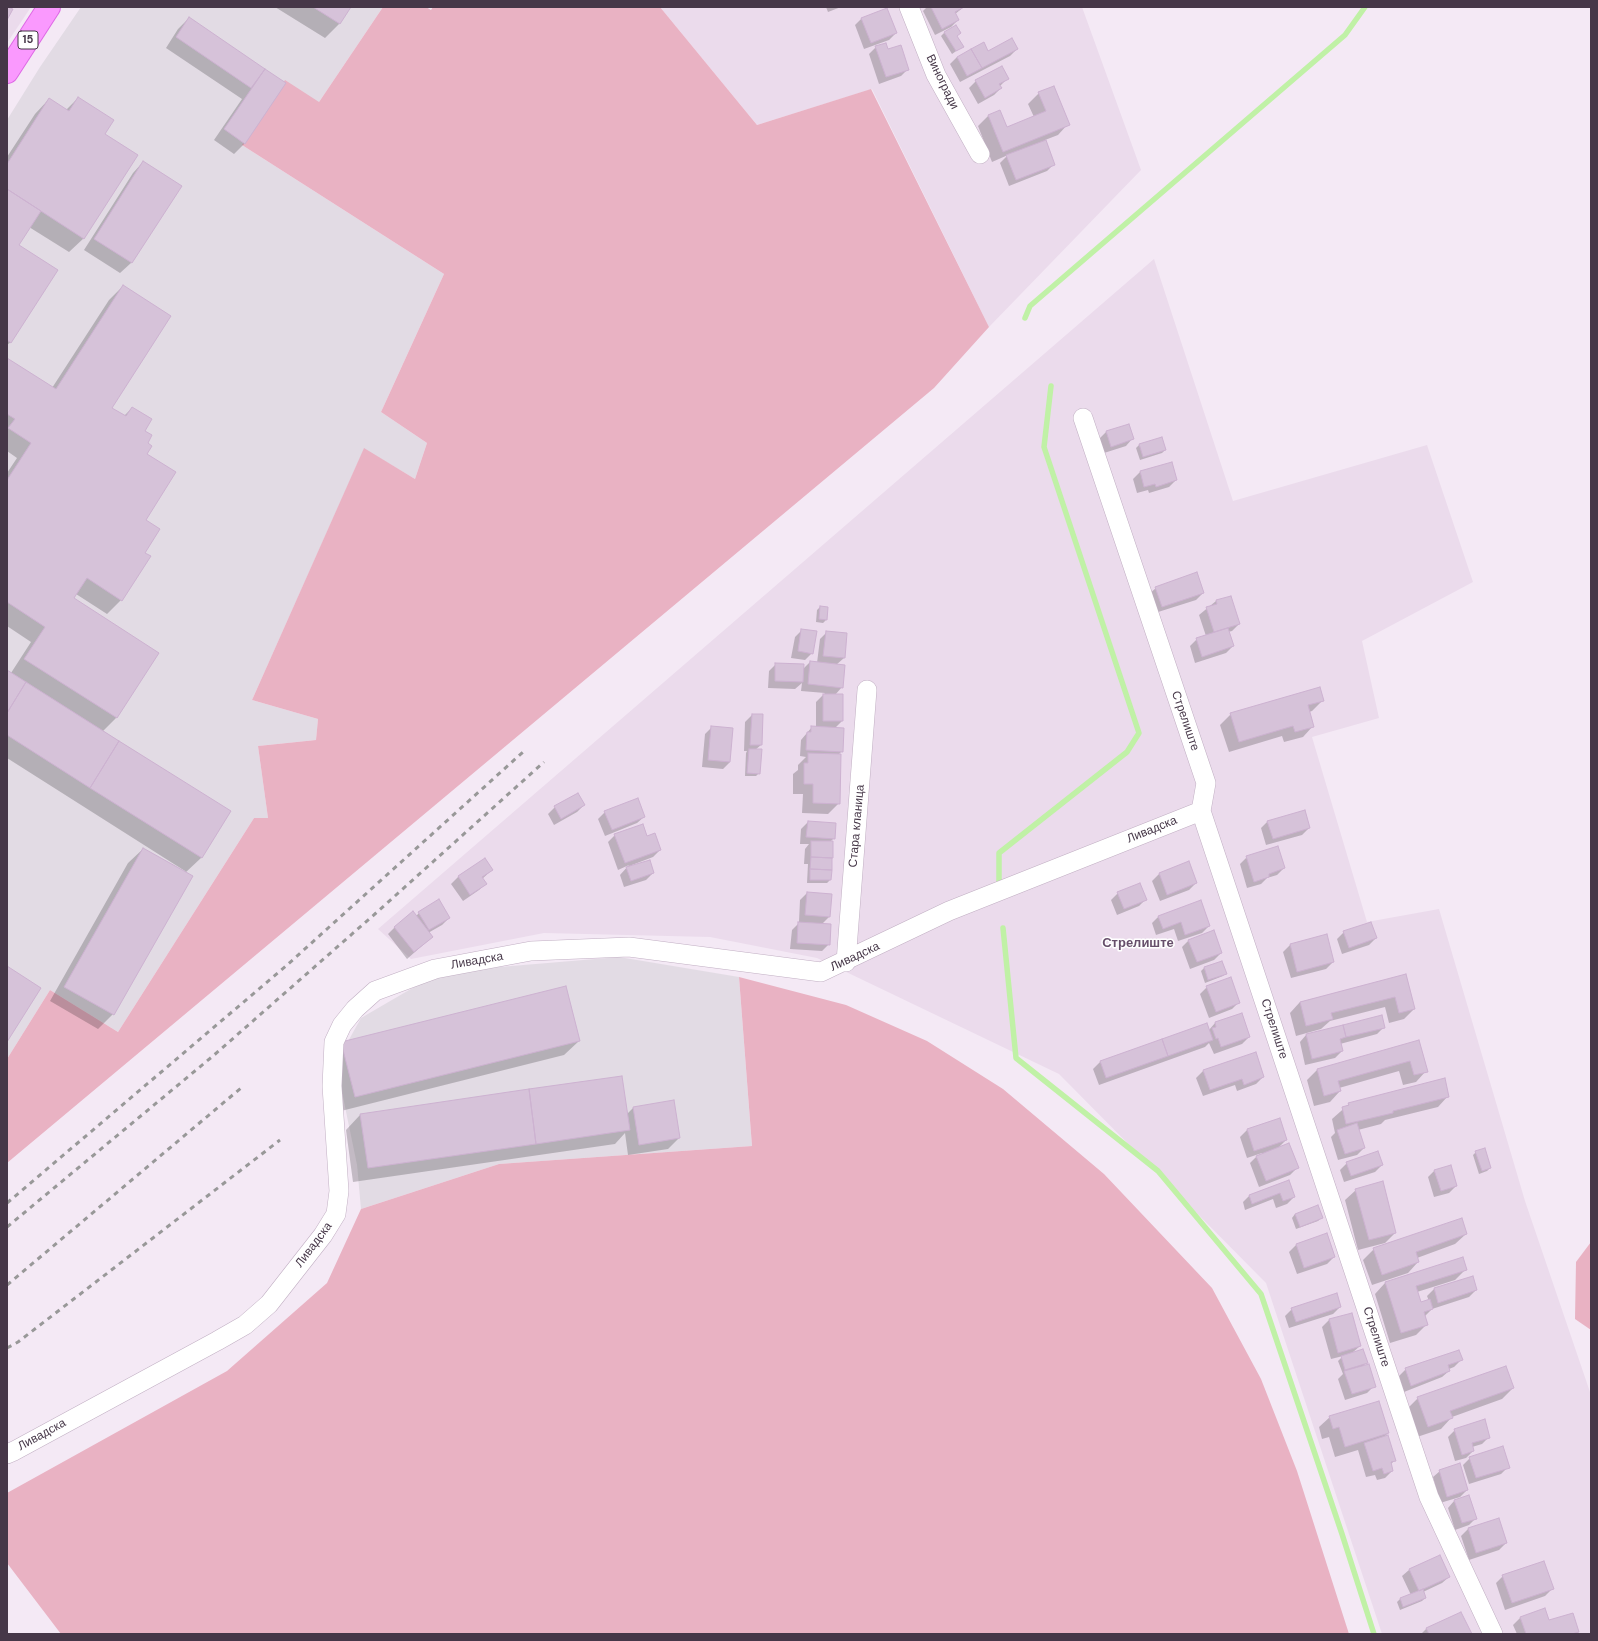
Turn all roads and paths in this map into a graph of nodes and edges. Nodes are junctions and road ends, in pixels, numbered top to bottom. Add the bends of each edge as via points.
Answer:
1 (49, 7) edge
2 (909, 7) edge
3 (7, 72) edge
4 (980, 154) dead end
5 (1083, 418) dead end
6 (868, 690) dead end
7 (1201, 811) junction
8 (846, 962) junction
9 (7, 1454) edge
10 (1493, 1634) edge

1 - 3 main road, 15
2 - 4 street, Виногради via 936,75
5 - 7 street, Стрелиште via 1206,783
6 - 8 street, Стара кланица
7 - 8 street, Ливадска via 949,911
7 - 10 street, Стрелиште via 1429,1497
8 - 9 street, Ливадска via 821,972 629,947 531,951 435,968 375,991 342,1025 334,1042 332,1086 339,1192 336,1214 323,1235 269,1304 245,1325

